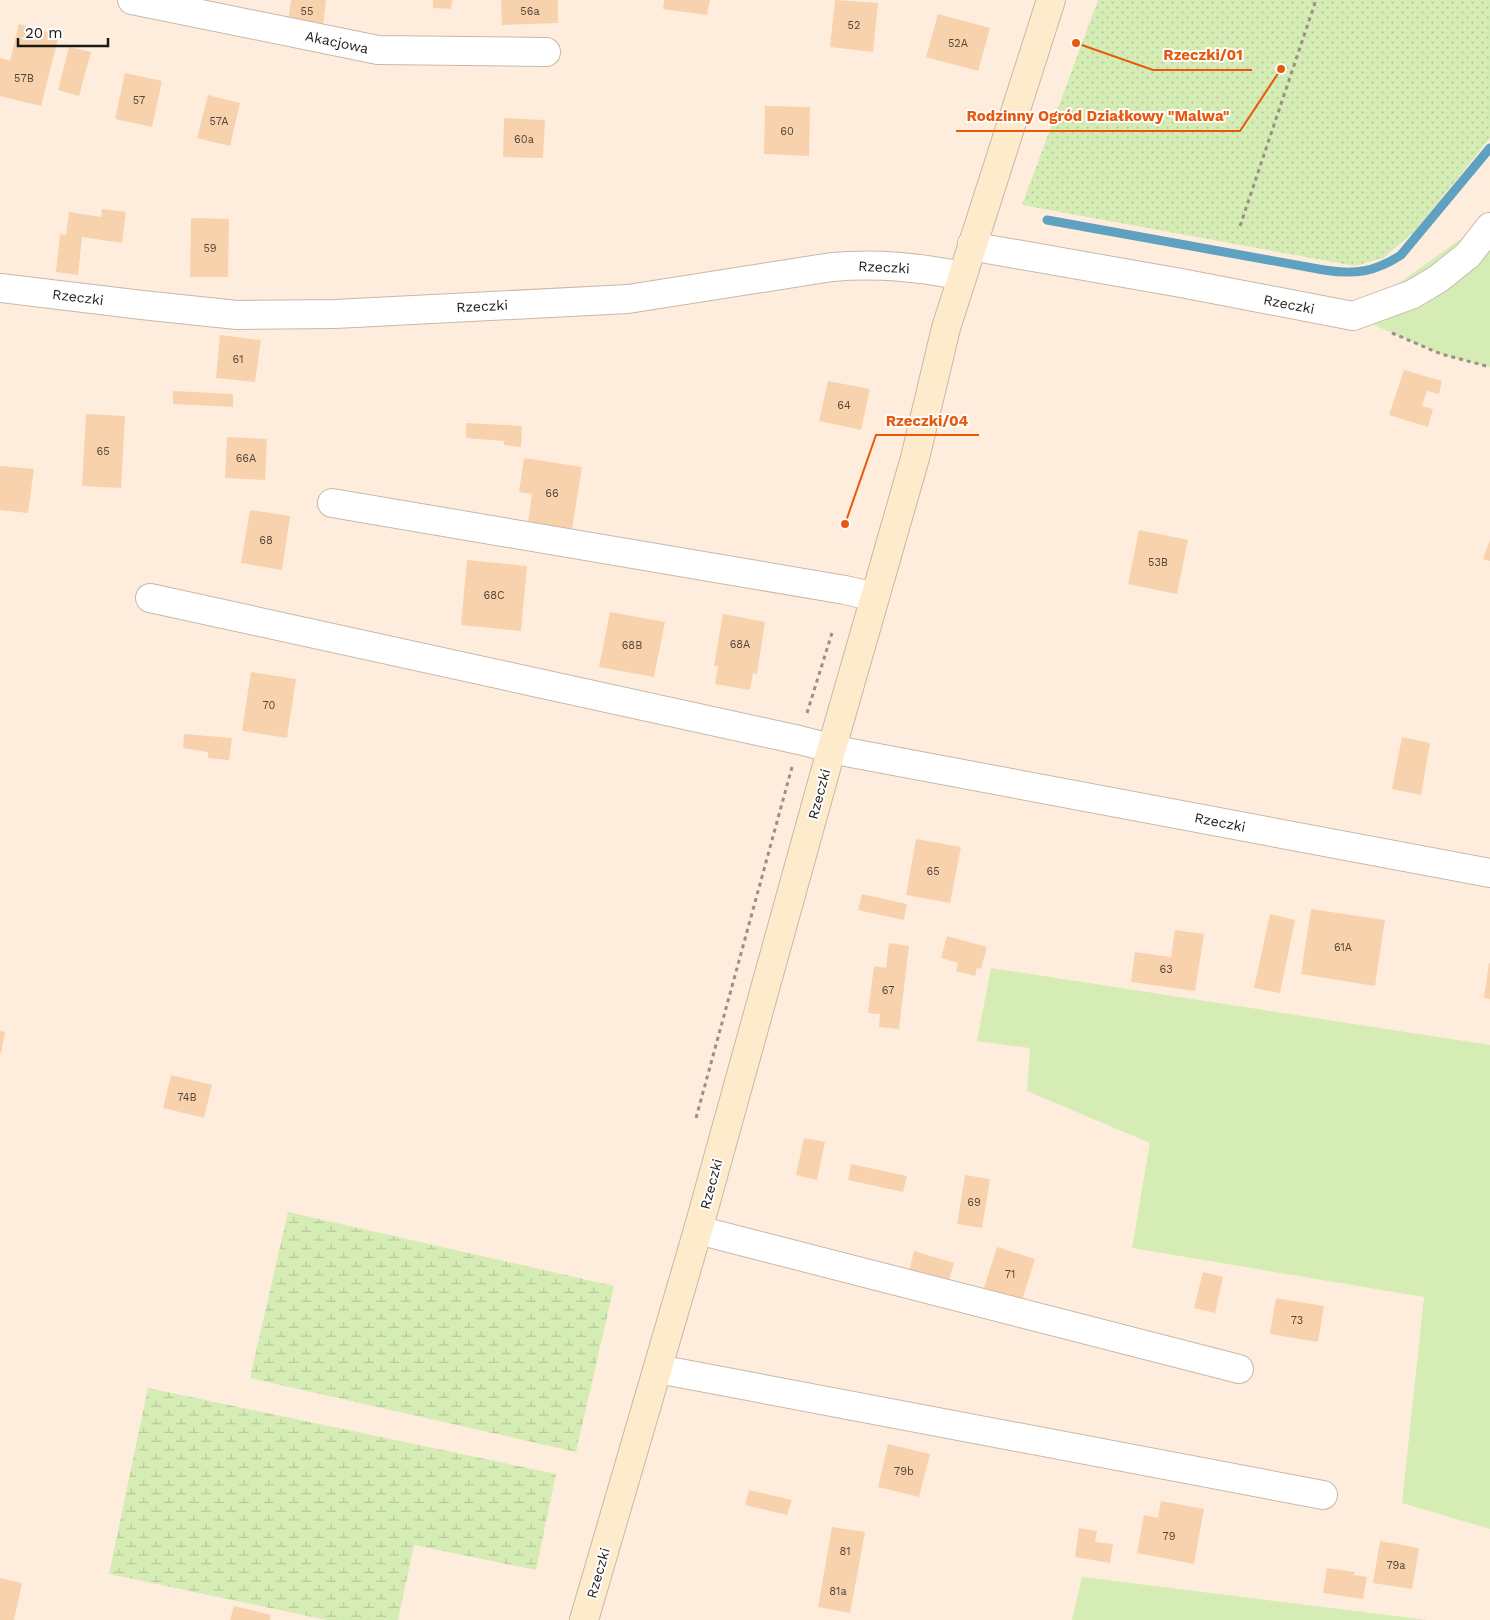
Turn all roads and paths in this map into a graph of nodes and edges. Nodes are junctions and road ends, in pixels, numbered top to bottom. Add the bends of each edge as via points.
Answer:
1 (132, 0) edge
2 (1051, 0) edge
3 (1316, 0) edge
4 (546, 52) dead end
5 (1240, 226) dead end
6 (1490, 227) edge
7 (972, 244) junction
8 (962, 276) junction
9 (0, 288) edge
10 (1353, 316) junction
11 (1490, 367) edge
12 (332, 503) dead end
13 (875, 597) junction
14 (150, 598) dead end
15 (832, 747) junction
16 (1490, 873) edge
17 (698, 1230) junction
18 (658, 1369) junction
19 (1240, 1369) dead end
20 (1324, 1495) dead end
21 (584, 1620) edge

1 - 4 street, Akacjowa via 378,50
2 - 7 main road, Rzeczki
3 - 5 path
6 - 10 street via 1468,256 1438,280 1413,294
7 - 8 main road, Rzeczki
7 - 10 street, Rzeczki
8 - 9 street, Rzeczki via 863,264 628,299 334,314 237,314
8 - 13 main road, Rzeczki
10 - 11 path via 1441,354
12 - 13 street
13 - 15 main road, Rzeczki
14 - 15 street, Rzeczki
15 - 16 street, Rzeczki
15 - 17 main road, Rzeczki
17 - 18 main road, Rzeczki
17 - 19 street
18 - 20 street
18 - 21 main road, Rzeczki

